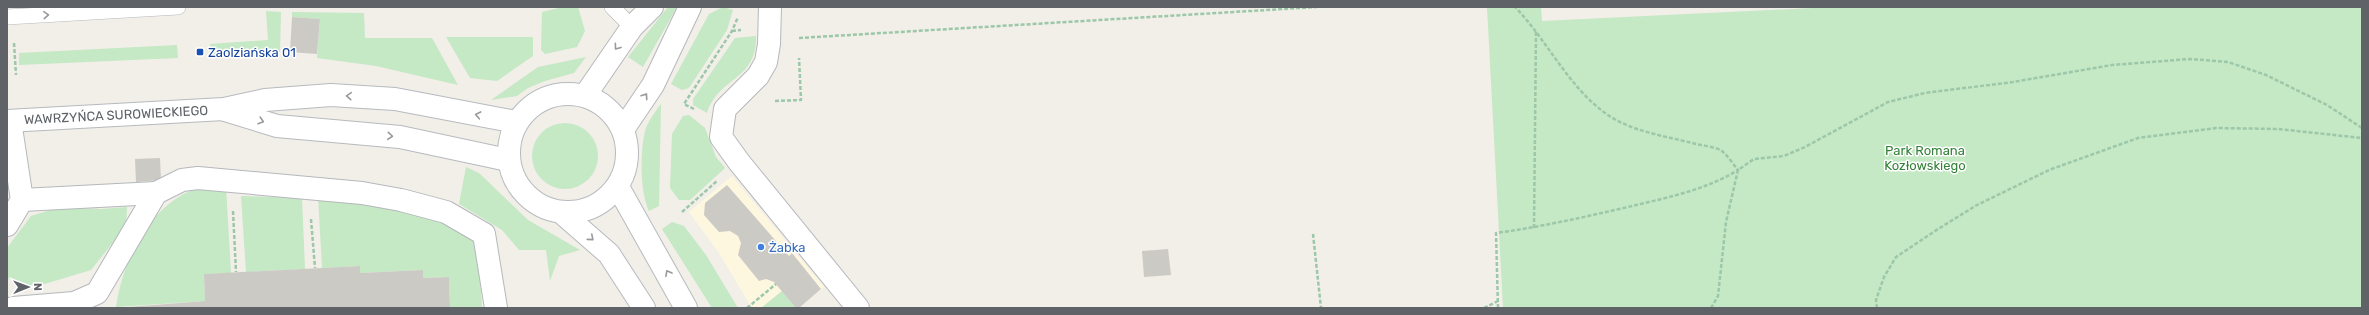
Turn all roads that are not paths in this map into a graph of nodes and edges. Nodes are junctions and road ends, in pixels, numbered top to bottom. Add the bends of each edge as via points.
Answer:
1 (178, 7) edge
2 (612, 7) edge
3 (652, 7) edge
4 (690, 7) edge
5 (770, 7) edge
6 (7, 17) edge
7 (632, 26) junction
8 (586, 94) junction
9 (224, 109) junction
10 (8, 121) edge
11 (516, 122) junction
12 (624, 128) junction
13 (508, 160) junction
14 (618, 187) junction
15 (156, 193) junction
16 (22, 200) junction
17 (562, 213) junction
18 (7, 225) edge
19 (13, 308) edge
20 (496, 308) edge
21 (644, 308) edge
22 (686, 308) edge
23 (858, 308) edge

6 -> 1 lane
2 - 7 lane
3 - 7 street
12 -> 4 street via 653,85
5 - 23 street via 766,62 758,76 725,108 721,137
7 -> 8 street
8 - 11 street via 546,96
8 - 12 street via 608,107
9 - 10 street, WAWRZYŃCA SUROWIECKIEGO
11 -> 9 street, WAWRZYŃCA SUROWIECKIEGO via 395,99 331,95 265,100
9 -> 13 street, WAWRZYŃCA SUROWIECKIEGO via 277,126 400,137
10 - 16 street
11 - 13 street via 509,141
12 - 14 street via 629,148 627,169
13 - 17 street via 518,186 537,204
14 - 17 street via 594,207
22 -> 14 street
15 - 16 street
15 - 19 street via 97,293 74,303
15 - 20 street via 182,180 232,181 401,200 446,212 484,234
16 - 18 street
17 -> 21 street via 610,254

